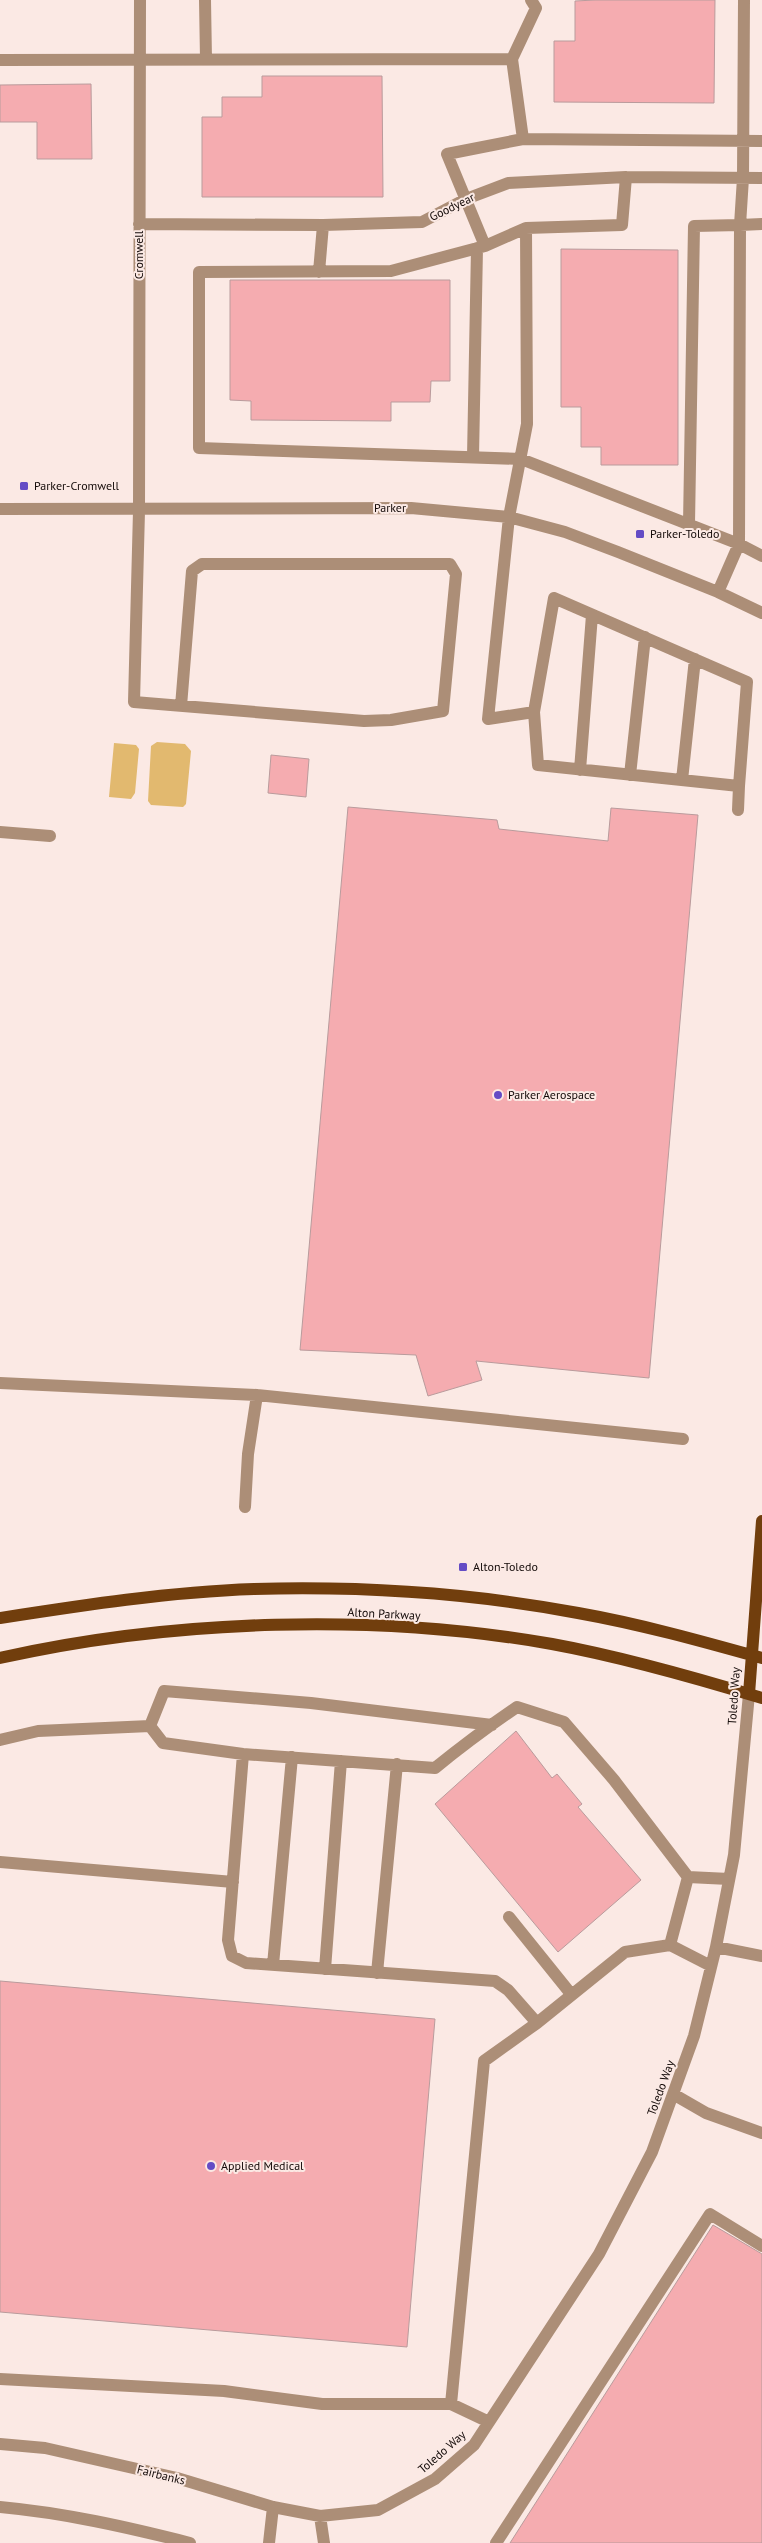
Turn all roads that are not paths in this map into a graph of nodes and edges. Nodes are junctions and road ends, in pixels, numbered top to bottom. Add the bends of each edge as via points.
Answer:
1 (140, 0) edge
2 (205, 0) edge
3 (531, 0) edge
4 (744, 0) edge
5 (206, 59) junction
6 (512, 59) junction
7 (0, 60) edge
8 (140, 60) junction
9 (524, 138) junction
10 (743, 141) junction
11 (762, 141) edge
12 (626, 177) junction
13 (743, 178) junction
14 (762, 178) edge
15 (466, 199) junction
16 (139, 224) junction
17 (762, 224) edge
18 (323, 225) junction
19 (740, 225) junction
20 (526, 228) junction
21 (481, 247) junction
22 (319, 272) junction
23 (473, 457) junction
24 (521, 459) junction
25 (0, 509) edge
26 (140, 510) junction
27 (509, 517) junction
28 (689, 524) junction
29 (739, 544) junction
30 (762, 556) edge
31 (718, 592) junction
32 (762, 613) edge
33 (592, 615) junction
34 (645, 637) junction
35 (695, 659) junction
36 (181, 706) junction
37 (534, 712) junction
38 (580, 770) junction
39 (630, 775) junction
40 (682, 780) junction
41 (739, 786) junction
42 (738, 810) dead end
43 (0, 832) edge
44 (50, 836) dead end
45 (0, 1383) edge
46 (257, 1395) junction
47 (683, 1438) dead end
48 (245, 1507) dead end
49 (762, 1521) edge
50 (761, 1545) edge
51 (0, 1618) edge
52 (756, 1657) edge
53 (0, 1658) edge
54 (748, 1694) junction
55 (762, 1698) edge
56 (492, 1725) junction
57 (150, 1726) junction
58 (0, 1740) edge
59 (243, 1754) junction
60 (292, 1757) junction
61 (341, 1760) junction
62 (397, 1764) junction
63 (0, 1862) edge
64 (688, 1877) junction
65 (729, 1879) junction
66 (233, 1882) junction
67 (509, 1917) dead end
68 (670, 1946) junction
69 (716, 1947) junction
70 (762, 1956) edge
71 (273, 1965) junction
72 (711, 1966) junction
73 (325, 1969) junction
74 (377, 1973) junction
75 (571, 1994) junction
76 (537, 2023) junction
77 (673, 2094) junction
78 (762, 2133) edge
79 (762, 2246) edge
80 (0, 2379) edge
81 (451, 2404) junction
82 (489, 2422) junction
83 (0, 2444) edge
84 (0, 2507) edge
85 (273, 2507) junction
86 (320, 2516) junction
87 (190, 2543) edge
88 (269, 2543) edge
89 (324, 2543) edge
90 (496, 2543) edge

1 - 8 street, Cromwell
2 - 5 street
3 - 6 street via 536,8
4 - 10 street
5 - 6 street
5 - 8 street
6 - 9 street
7 - 8 street
8 - 16 street, Cromwell
9 - 10 street
9 - 15 street via 447,154
10 - 11 street
10 - 13 street
12 - 13 street, Goodyear
12 - 15 street, Goodyear via 508,183
12 - 20 street via 622,225
13 - 14 street, Goodyear
13 - 19 street
15 - 18 street, Goodyear via 422,222
15 - 21 street
16 - 18 street, Goodyear
16 - 26 street, Cromwell
17 - 19 street
18 - 22 street
19 - 28 street via 694,226
19 - 29 street
20 - 21 street
20 - 24 street via 527,424
21 - 22 street via 391,271
21 - 23 street
22 - 23 street via 199,272 199,448
23 - 24 street
24 - 27 street
24 - 28 street
25 - 26 street, Parker
26 - 27 street, Parker via 411,508
26 - 36 street, Cromwell via 134,702
27 - 31 street, Parker via 565,532
27 - 37 street via 488,719
28 - 29 street
29 - 30 street
29 - 31 street
31 - 32 street, Parker
33 - 34 street
33 - 37 street via 554,598
33 - 38 street
34 - 35 street
34 - 39 street
35 - 40 street
35 - 41 street via 747,682
36 - 36 street via 364,721 391,720 444,710 456,574 450,564 202,564 192,572
37 - 38 street via 538,766
38 - 39 street
39 - 40 street
40 - 41 street
41 - 42 street
43 - 44 street
45 - 46 street
46 - 47 street
46 - 48 street via 248,1454
49 - 50 main road, Toledo Way
50 - 52 main road, Toledo Way
51 - 52 main road, Alton Parkway via 115,1600 253,1590 445,1594 636,1624
52 - 54 main road, Toledo Way
53 - 54 main road, Alton Parkway via 95,1641 172,1632 266,1626 380,1627 551,1644 649,1666
54 - 55 main road, Alton Parkway
54 - 65 street, Toledo Way via 734,1855
56 - 57 street via 310,1703 164,1691
56 - 62 street via 435,1768
56 - 64 street via 518,1707 564,1722 614,1780
57 - 58 street via 38,1731
57 - 59 street via 163,1743
59 - 60 street
59 - 66 street
60 - 61 street
60 - 71 street
61 - 62 street
61 - 73 street
62 - 74 street
63 - 66 street
64 - 65 street
64 - 68 street
65 - 69 street, Toledo Way
66 - 71 street via 228,1940 232,1956 246,1963
67 - 75 street
68 - 72 street
68 - 75 street via 625,1952
69 - 70 street
69 - 72 street, Toledo Way
71 - 73 street
72 - 77 street, Toledo Way via 694,2036
73 - 74 street
74 - 76 street via 495,1981 508,1990
75 - 76 street
76 - 81 street via 484,2061
77 - 78 street via 706,2113
77 - 82 street, Toledo Way via 652,2152 599,2254
79 - 90 street via 710,2214
80 - 81 street via 224,2391 322,2404
81 - 82 street
82 - 86 street, Toledo Way via 474,2445 435,2479 378,2510
83 - 85 street, Fairbanks via 45,2448 177,2478
84 - 87 street via 111,2523
85 - 86 street, Fairbanks
85 - 88 street
86 - 89 street

